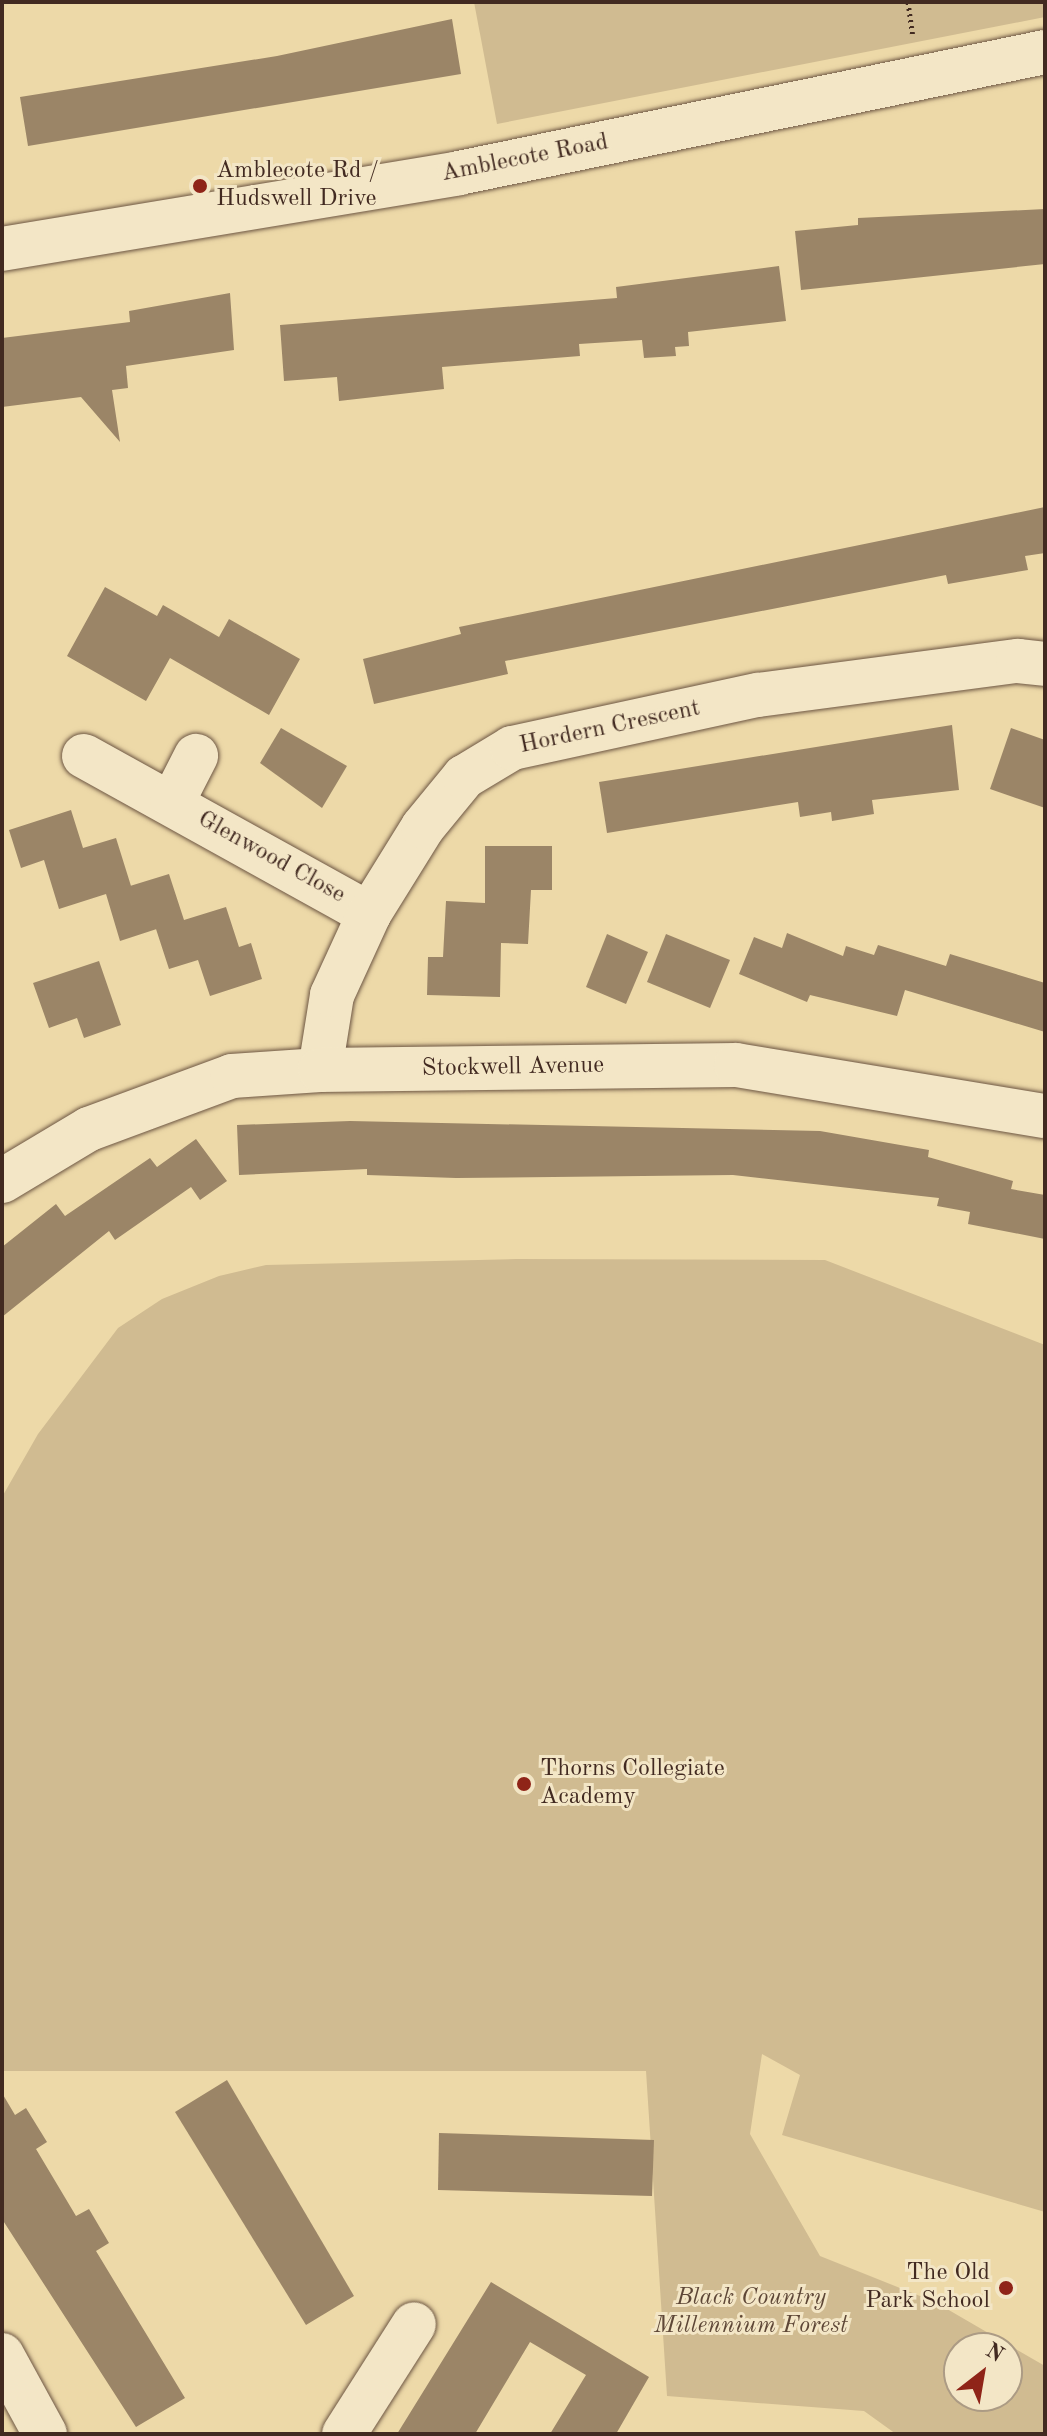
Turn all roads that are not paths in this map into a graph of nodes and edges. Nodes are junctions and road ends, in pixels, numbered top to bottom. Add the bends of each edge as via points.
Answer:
1 (1045, 52) edge
2 (2, 249) edge
3 (1045, 664) edge
4 (84, 756) dead end
5 (196, 756) dead end
6 (172, 803) junction
7 (369, 914) junction
8 (320, 1070) junction
9 (1045, 1116) edge
10 (2, 1181) edge
11 (414, 2324) dead end
12 (2, 2355) edge
13 (45, 2434) edge
14 (344, 2434) edge

1 - 2 street, Amblecote Road via 459,173
3 - 7 street, Hordern Crescent via 1018,661 758,695 512,748 464,777 423,827
4 - 6 street, Glenwood Close
5 - 6 street, Glenwood Close
6 - 7 street, Glenwood Close
7 - 8 street, Hordern Crescent via 332,995
8 - 9 street, Stockwell Avenue via 736,1065
8 - 10 street, Stockwell Avenue via 232,1076 89,1129
11 - 14 street
12 - 13 street

